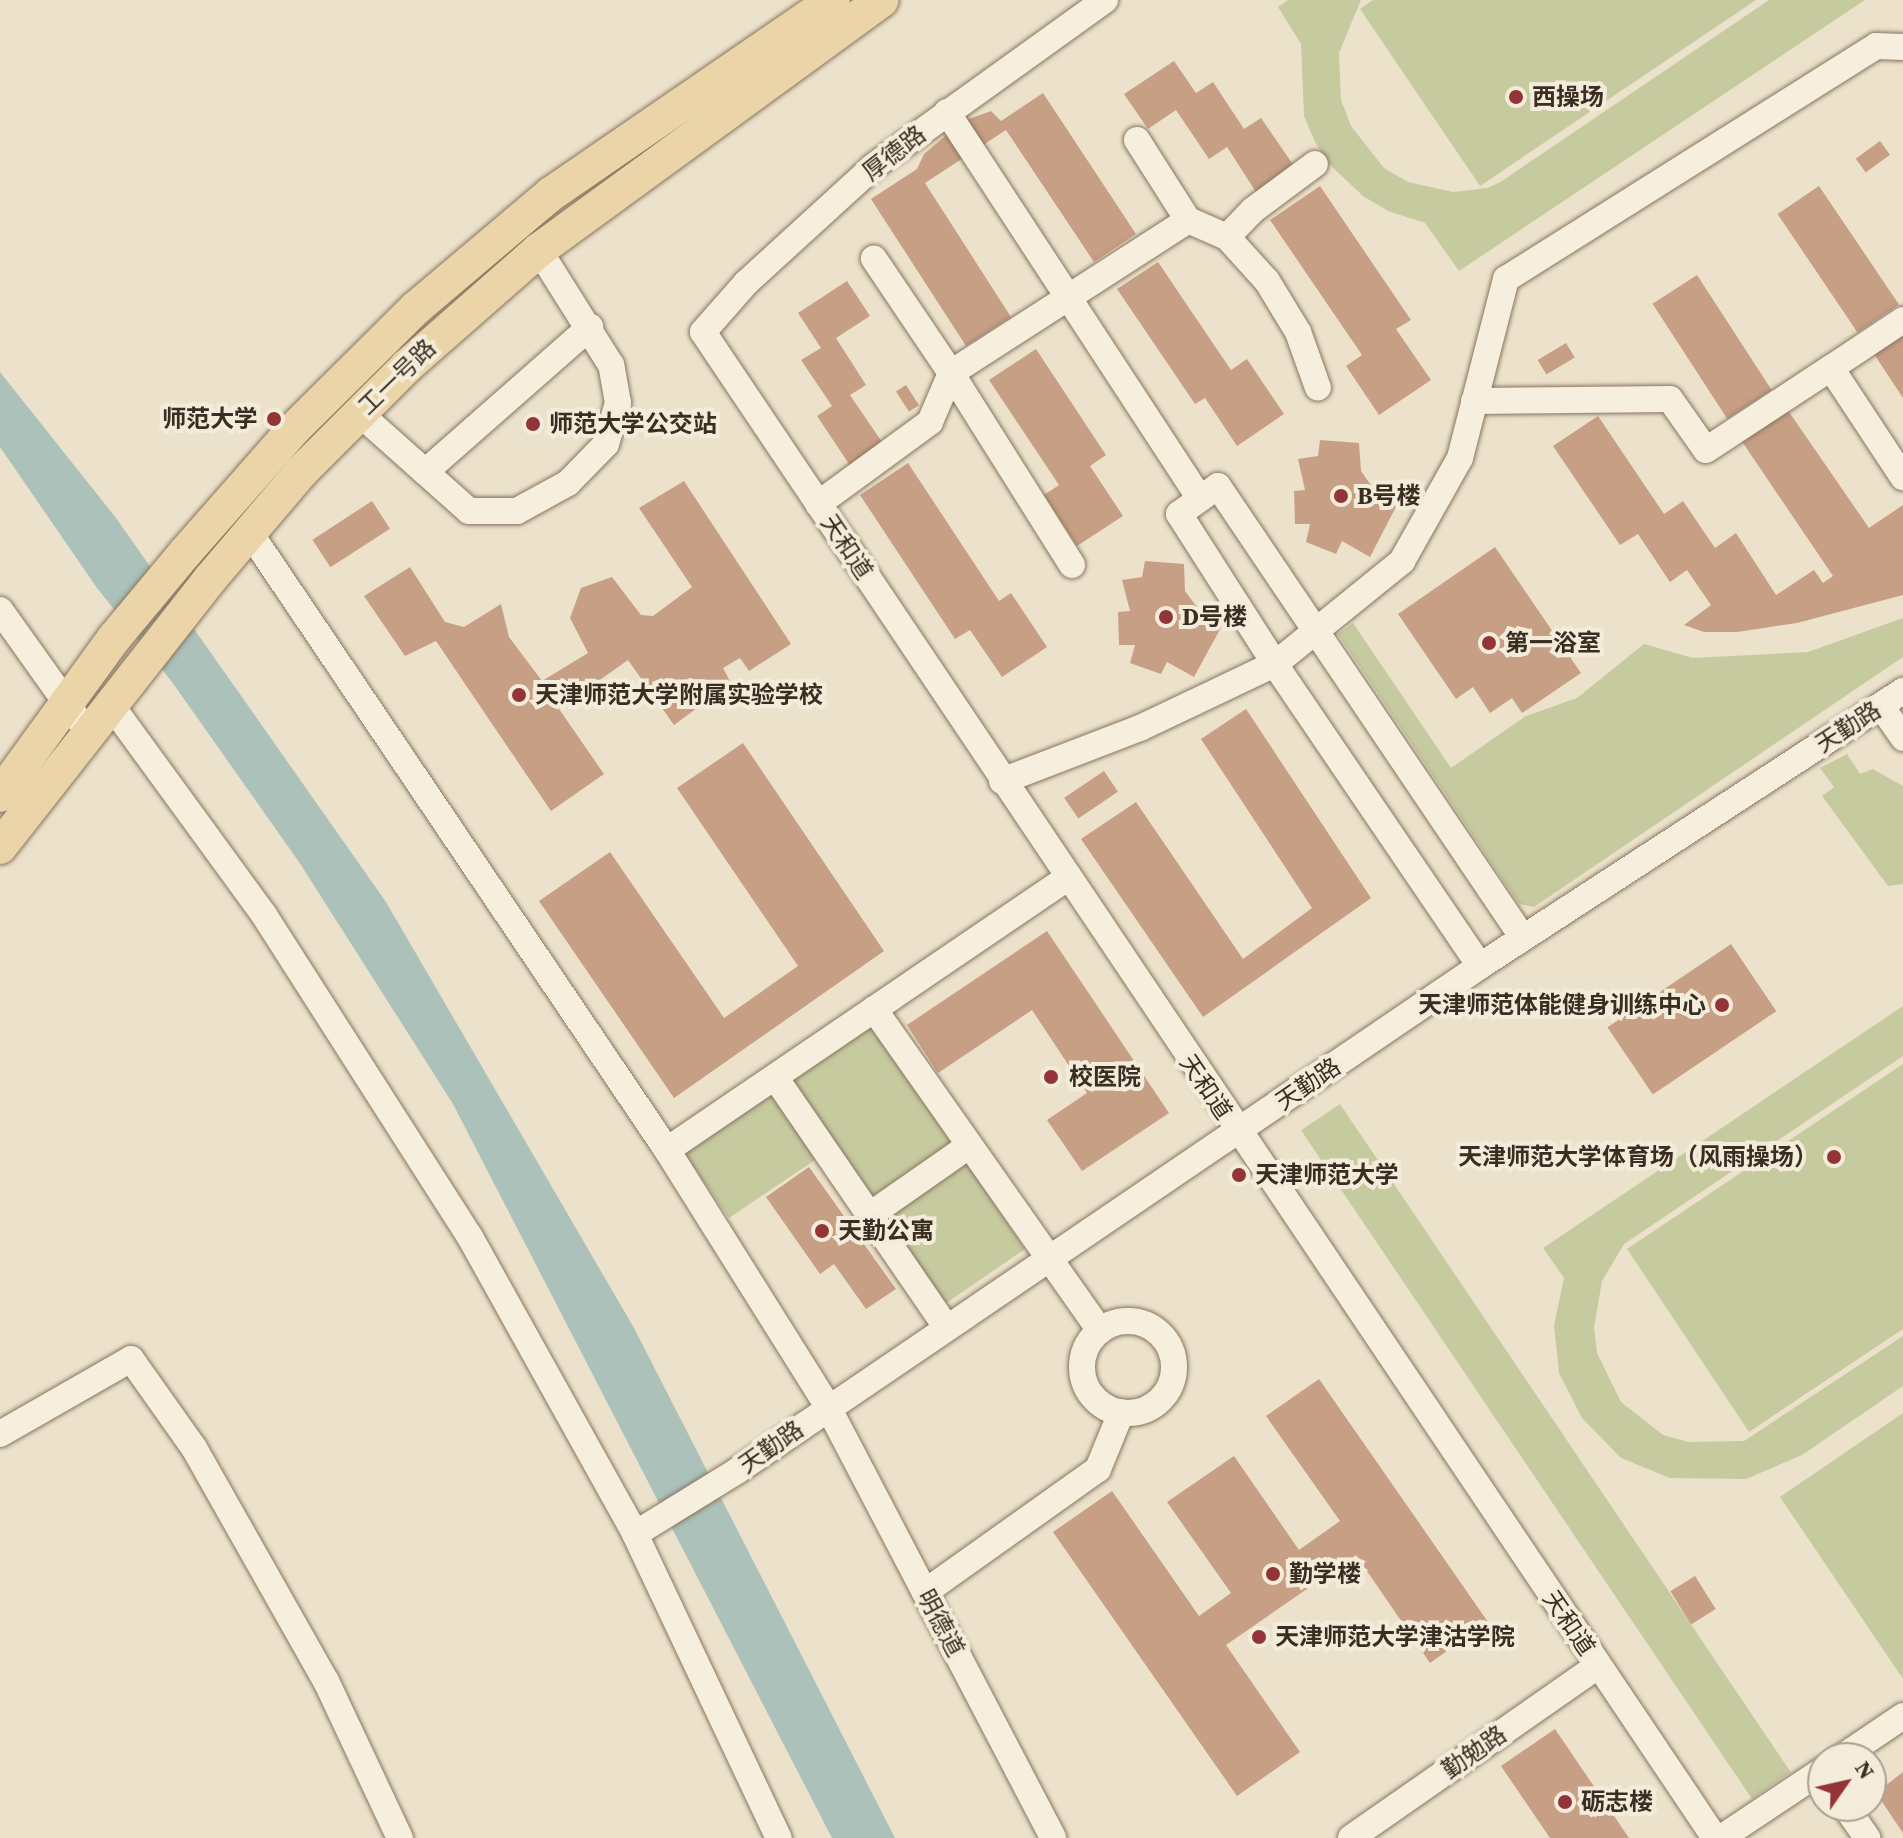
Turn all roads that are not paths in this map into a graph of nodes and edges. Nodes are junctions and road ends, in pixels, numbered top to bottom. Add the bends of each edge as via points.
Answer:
1 (882, 0) edge
2 (1105, 0) edge
3 (817, 14) edge
4 (1903, 47) edge
5 (947, 112) junction
6 (1137, 140) dead end
7 (1315, 164) dead end
8 (1188, 220) junction
9 (1227, 237) junction
10 (539, 250) junction
11 (874, 259) dead end
12 (1068, 298) junction
13 (1903, 320) edge
14 (590, 327) junction
15 (703, 332) joint
16 (1831, 368) junction
17 (951, 373) junction
18 (1318, 388) dead end
19 (1474, 401) junction
20 (359, 413) junction
21 (425, 472) junction
22 (1903, 477) edge
23 (1200, 499) junction
24 (818, 504) junction
25 (250, 533) junction
26 (1072, 565) dead end
27 (0, 610) edge
28 (1316, 635) junction
29 (1275, 664) junction
30 (1903, 691) edge
31 (67, 704) junction
32 (111, 705) junction
33 (1881, 706) junction
34 (89, 734) junction
35 (1903, 738) edge
36 (1002, 781) junction
37 (0, 795) edge
38 (0, 847) edge
39 (1067, 878) junction
40 (1523, 938) junction
41 (1480, 966) junction
42 (874, 1009) junction
43 (775, 1077) junction
44 (1237, 1133) junction
45 (967, 1147) junction
46 (667, 1150) junction
47 (870, 1215) junction
48 (1049, 1259) junction
49 (947, 1328) junction
50 (1100, 1330) junction
51 (828, 1407) junction
52 (1121, 1413) junction
53 (0, 1434) edge
54 (635, 1534) junction
55 (925, 1592) junction
56 (1598, 1666) junction
57 (1903, 1716) edge
58 (1865, 1742) edge
59 (1807, 1781) edge
60 (771, 1835) edge
61 (400, 1838) edge
62 (1053, 1838) edge
63 (1351, 1838) edge
64 (1715, 1838) edge
65 (1721, 1838) edge

1 - 3 main road, 工一号路
2 - 5 street, 厚德路
3 - 10 main road, 工一号路
3 - 31 main road, 工一号路 via 501,232 335,387 185,553
4 - 19 street via 1876,46 1506,279
5 - 12 street
5 - 15 street, 厚德路 via 862,178 746,283
6 - 8 street
7 - 9 street via 1253,210
8 - 9 street
8 - 12 street
9 - 18 street via 1267,281 1298,332
10 - 14 street
10 - 20 main road, 工一号路
11 - 17 street
12 - 17 street
12 - 23 street
13 - 16 street
14 - 21 street
14 - 21 street via 611,365 618,403 606,444 568,483 517,511 469,511
15 - 24 street, 天和道
16 - 19 street via 1706,450 1670,399
16 - 22 street
17 - 24 street via 930,422
17 - 26 street
19 - 28 street via 1460,458 1402,561
20 - 21 street
20 - 25 main road, 工一号路
23 - 28 street via 1218,486
23 - 29 street via 1179,514
24 - 36 street, 天和道
25 - 32 main road, 工一号路
25 - 46 street, 明德道
27 - 31 street
28 - 29 street
28 - 40 street
29 - 36 street via 1140,728
29 - 41 street
30 - 33 street, 天勤路
31 - 34 street
31 - 37 main road, 工一号路
32 - 34 main road, 工一号路
32 - 54 street via 264,915 470,1237
33 - 35 street
33 - 40 street, 天勤路
34 - 38 main road, 工一号路
36 - 39 street, 天和道
39 - 42 street
39 - 44 street, 天和道
40 - 41 street, 天勤路
41 - 44 street, 天勤路
42 - 43 street
42 - 45 street
43 - 46 street
43 - 47 street
44 - 48 street, 天勤路
44 - 56 street, 天和道
45 - 47 street
45 - 48 street
46 - 51 street, 明德道
47 - 49 street
48 - 49 street, 天勤路
48 - 50 street
49 - 51 street, 天勤路
50 - 52 street via 1086,1349 1082,1372 1091,1395
50 - 52 street via 1123,1322 1146,1326 1165,1340 1173,1362 1164,1396 1144,1410
51 - 54 street, 天勤路
51 - 55 street, 明德道
52 - 55 street via 1098,1469
53 - 61 street via 131,1359 194,1448 319,1668
54 - 60 street
55 - 62 street, 明德道
56 - 63 street, 勤勉路
56 - 64 street, 天和道
57 - 58 street
59 - 65 street

